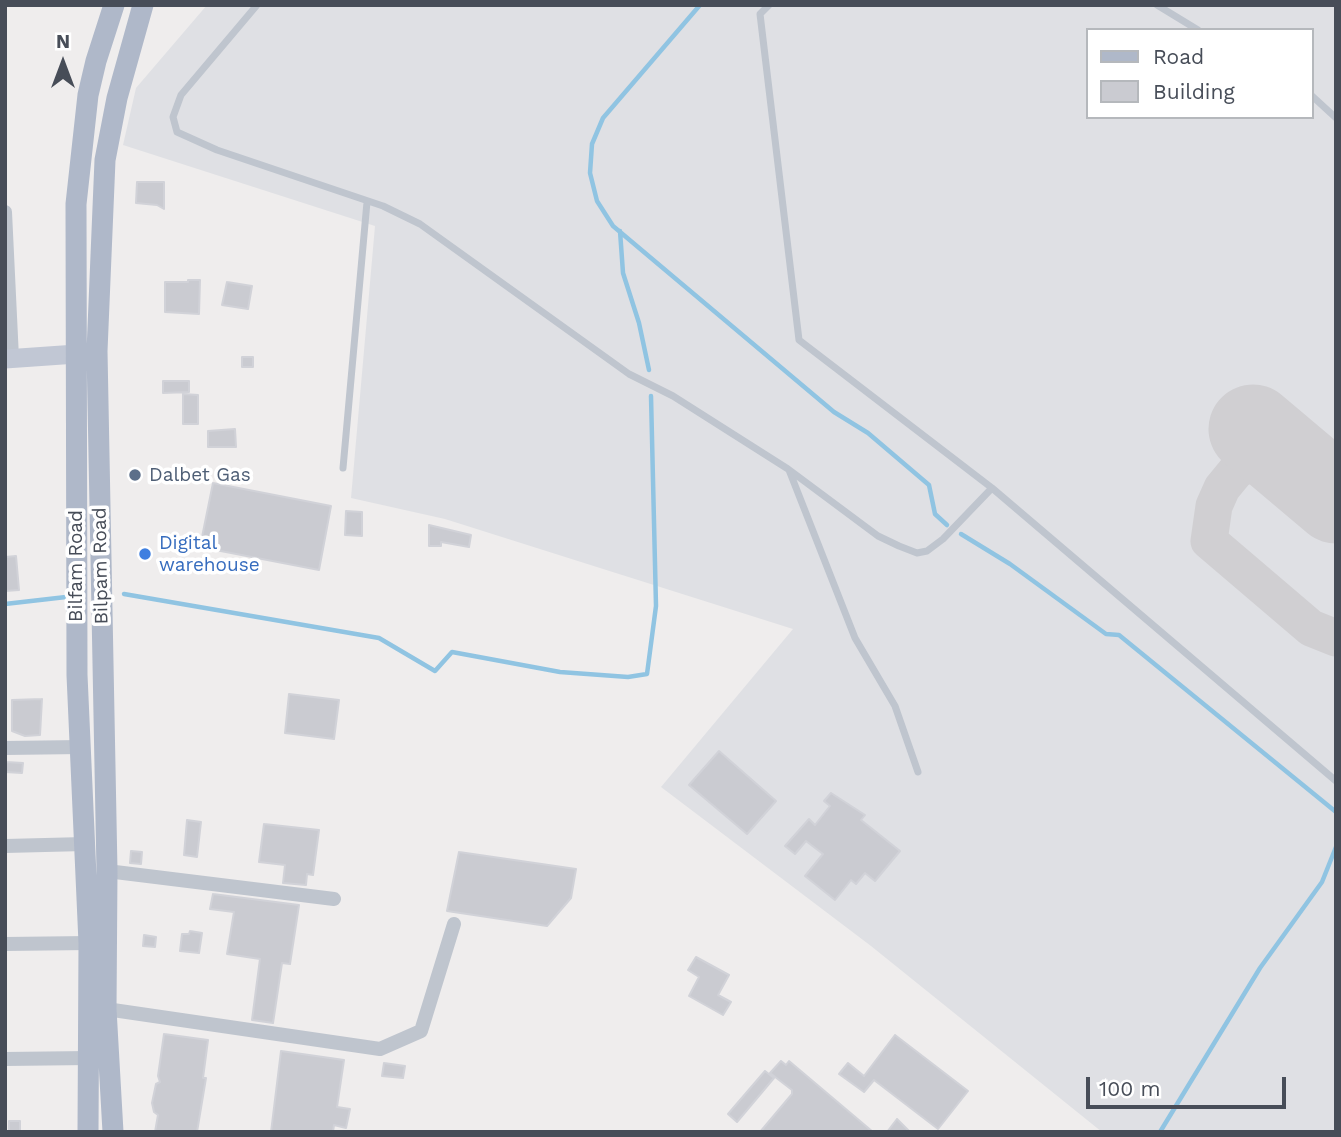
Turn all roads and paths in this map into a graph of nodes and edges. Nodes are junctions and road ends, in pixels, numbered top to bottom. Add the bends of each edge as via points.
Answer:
1 (114, 5) edge
2 (143, 5) edge
3 (257, 5) edge
4 (769, 5) edge
5 (1157, 5) edge
6 (1195, 28) edge
7 (1313, 97) edge
8 (1336, 118) edge
9 (367, 202) junction
10 (5, 212) edge
11 (97, 351) junction
12 (9, 359) edge
13 (343, 468) dead end
14 (788, 470) junction
15 (992, 488) junction
16 (82, 747) junction
17 (5, 748) edge
18 (918, 772) dead end
19 (1336, 781) edge
20 (85, 844) junction
21 (5, 846) edge
22 (107, 871) junction
23 (334, 899) dead end
24 (454, 924) dead end
25 (89, 943) junction
26 (5, 944) edge
27 (106, 1009) junction
28 (89, 1058) junction
29 (5, 1059) edge
30 (88, 1132) edge
31 (113, 1132) edge

1 - 16 main road, Bilfam Road via 88,95 76,204 76,593
2 - 11 main road, Bilpam Road via 105,160
3 - 9 lane via 181,95 173,117 177,132
4 - 15 lane via 760,14 799,340
5 - 6 lane
7 - 8 lane
9 - 13 lane
9 - 14 lane via 420,225 629,374 673,396
10 - 12 street
11 - 12 main road
11 - 22 main road, Bilpam Road
14 - 15 lane via 878,536 917,553 943,539
14 - 18 lane via 855,638 895,706
15 - 19 lane
16 - 17 street
16 - 20 main road, Bilfam Road
20 - 21 street
20 - 25 main road, Bilfam Road
22 - 23 street
22 - 27 main road, Bilpam Road
24 - 27 street via 421,1031 380,1049
25 - 26 street
25 - 28 main road, Bilfam Road
27 - 31 main road, Bilpam Road
28 - 29 street
28 - 30 main road, Bilfam Road

